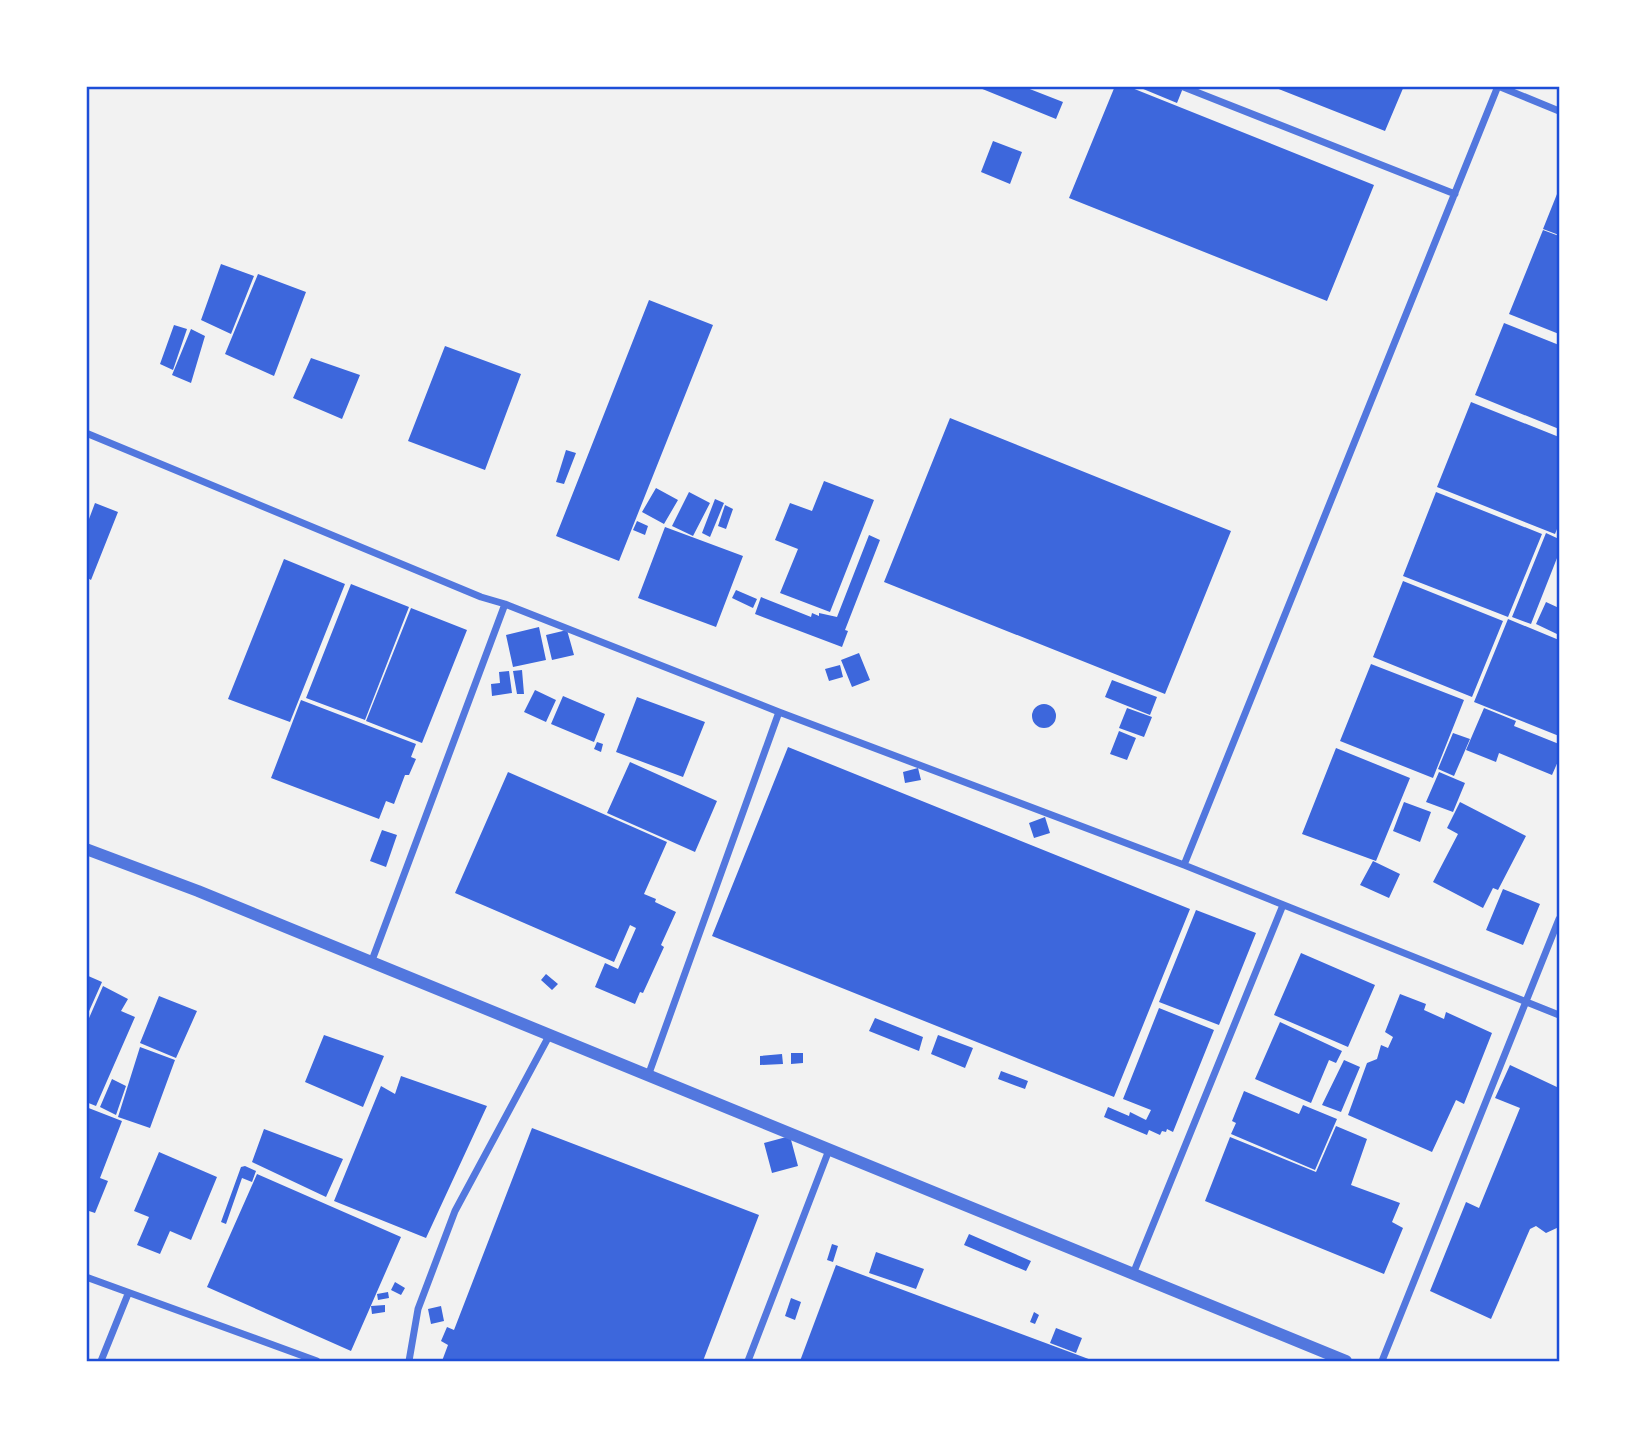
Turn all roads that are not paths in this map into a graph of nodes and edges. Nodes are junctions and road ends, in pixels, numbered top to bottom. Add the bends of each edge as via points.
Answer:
1 (1181, 86) edge
2 (1498, 86) edge
3 (1559, 111) edge
4 (1455, 194) junction
5 (86, 433) edge
6 (505, 604) junction
7 (779, 712) junction
8 (86, 849) edge
9 (1184, 865) junction
10 (1283, 905) junction
11 (1559, 919) edge
12 (371, 963) junction
13 (1526, 1002) junction
14 (1559, 1016) edge
15 (549, 1036) junction
16 (648, 1076) junction
17 (829, 1150) junction
18 (1133, 1274) junction
19 (86, 1277) edge
20 (128, 1294) junction
21 (101, 1361) edge
22 (317, 1361) edge
23 (409, 1361) edge
24 (748, 1361) edge
25 (1346, 1361) edge
26 (1382, 1361) edge

1 - 4 street
2 - 3 street
2 - 4 street
4 - 9 street
5 - 6 street
6 - 7 street
6 - 12 street
7 - 9 street
7 - 16 street
8 - 12 street
9 - 10 street
10 - 13 street
10 - 18 street
11 - 13 street
12 - 15 street
13 - 14 street
13 - 26 street
15 - 16 street
15 - 23 street via 455,1210 418,1309
16 - 17 street
17 - 18 street
17 - 24 street
18 - 25 street
19 - 20 street
20 - 21 street
20 - 22 street

